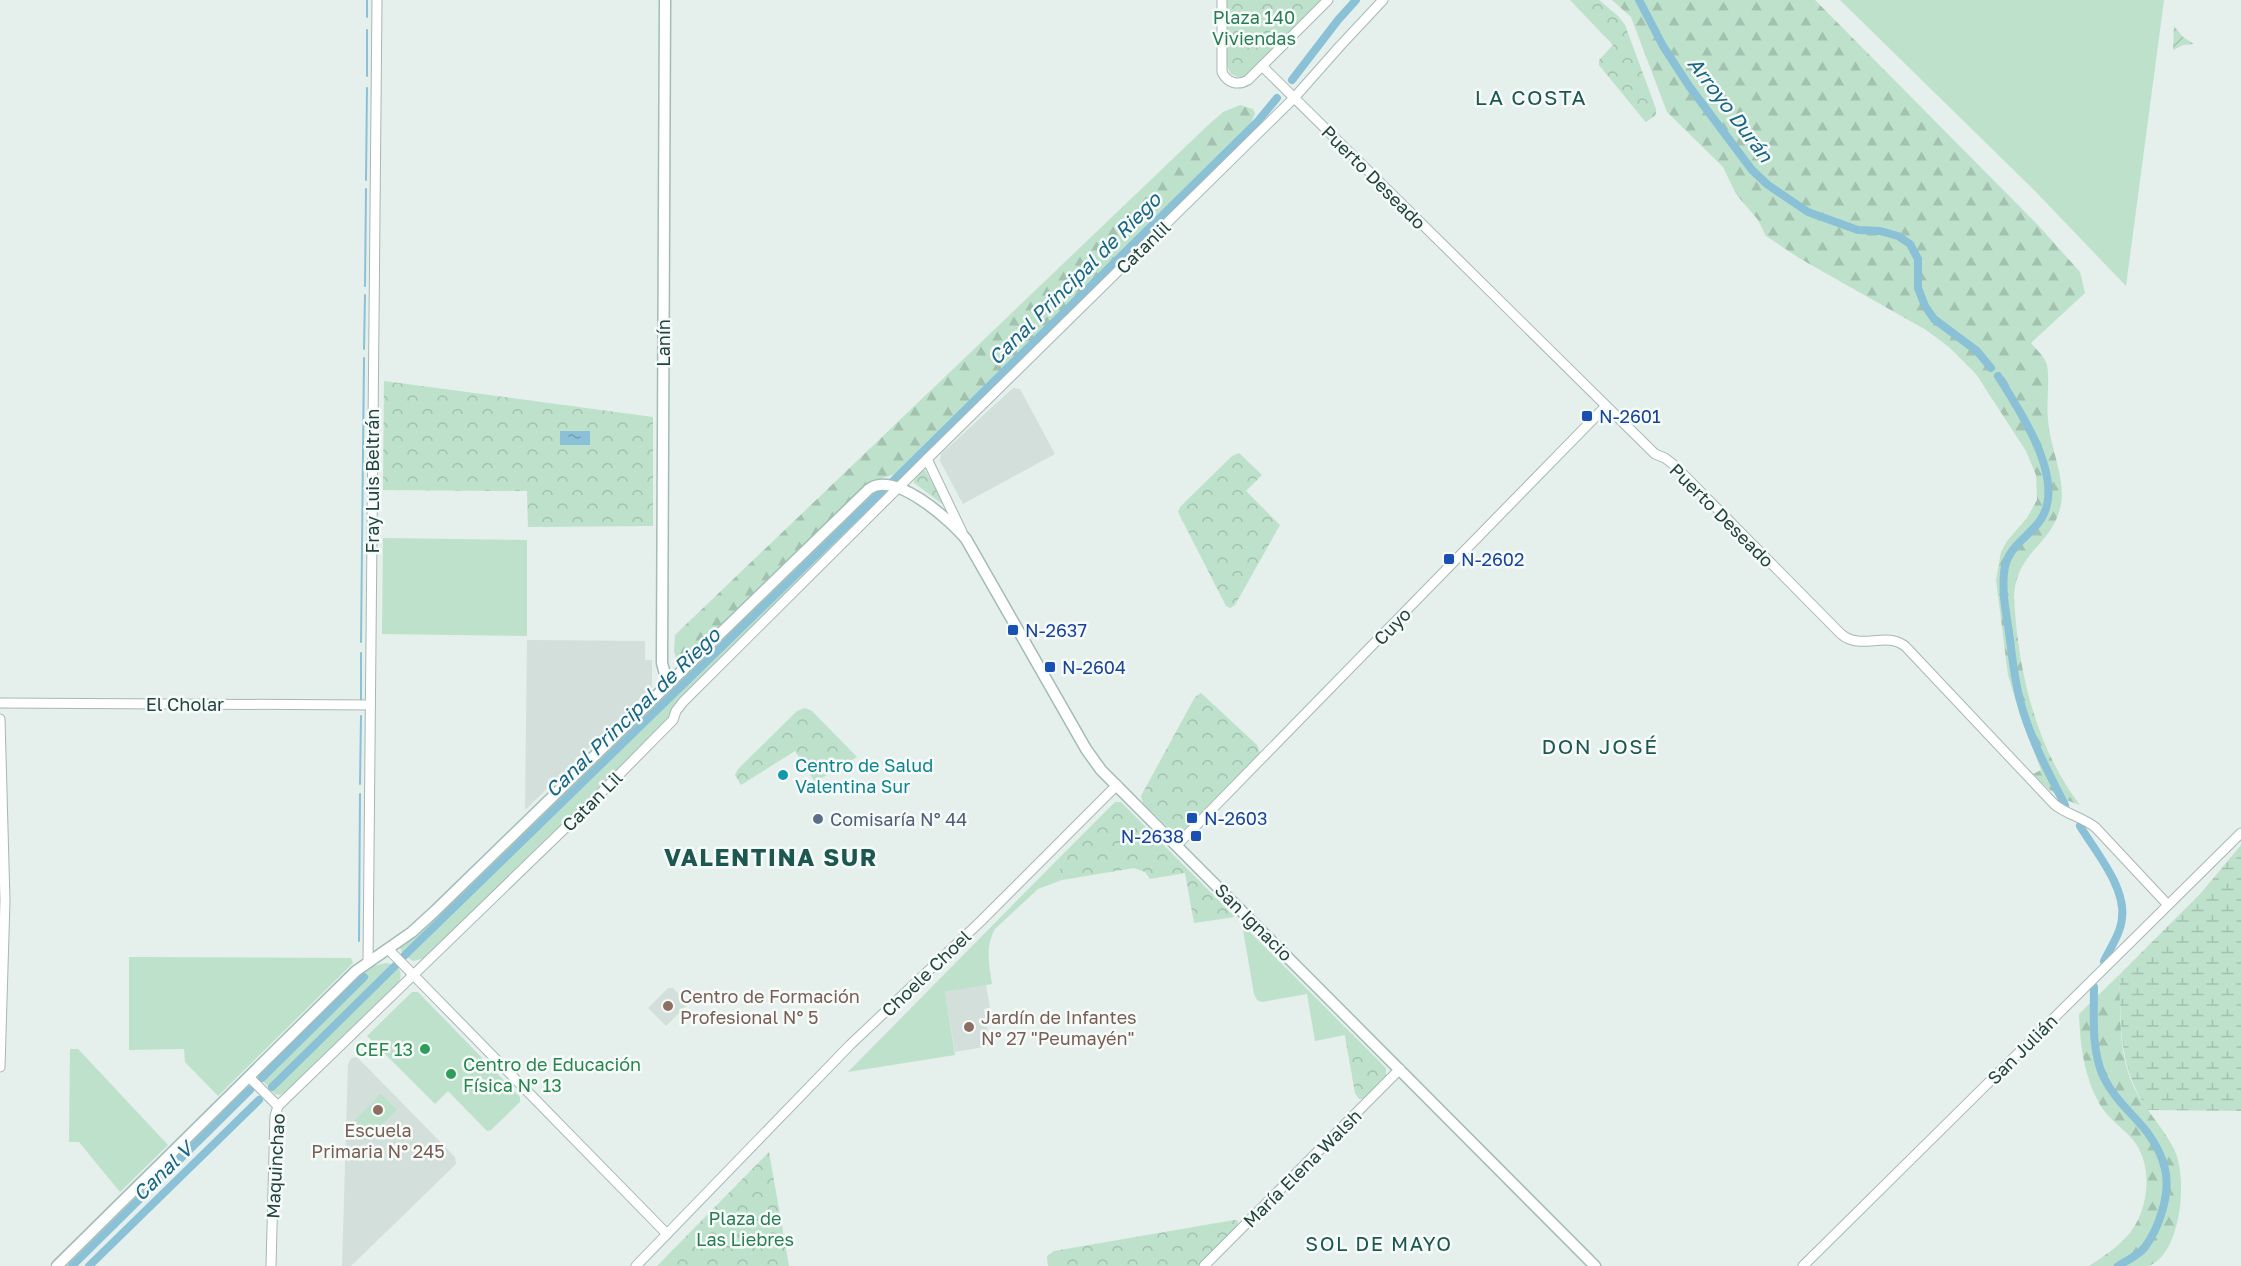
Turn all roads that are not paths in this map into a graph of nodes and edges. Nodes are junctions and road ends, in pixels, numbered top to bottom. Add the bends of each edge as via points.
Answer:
1 (377, 0) edge
2 (665, 0) edge
3 (1222, 0) edge
4 (1328, 0) edge
5 (1383, 0) edge
6 (1262, 66) junction
7 (1294, 98) junction
8 (1606, 406) junction
9 (927, 459) junction
10 (897, 488) junction
11 (966, 539) junction
12 (668, 685) junction
13 (0, 703) edge
14 (370, 705) junction
15 (0, 719) edge
16 (1117, 785) junction
17 (2241, 833) edge
18 (1177, 845) junction
19 (2168, 905) junction
20 (388, 949) junction
21 (368, 962) junction
22 (413, 976) junction
23 (0, 1067) edge
24 (1400, 1069) junction
25 (249, 1077) junction
26 (279, 1106) junction
27 (667, 1234) junction
28 (57, 1266) edge
29 (271, 1266) edge
30 (636, 1266) edge
31 (1204, 1266) edge
32 (1594, 1266) edge
33 (1803, 1266) edge

1 - 14 street, Fray Luis Beltrán
2 - 12 main road, Lanín via 662,663
3 - 6 street via 1224,76 1230,82 1244,83
4 - 6 street
5 - 7 street, Catanlil
6 - 7 street, Puerto Deseado
7 - 8 street, Puerto Deseado
7 - 9 street, Catanlil
8 - 18 street, Cuyo
8 - 19 street, Puerto Deseado via 1655,454 1674,465 1845,638 1859,642 1892,640 1905,646 2054,804 2096,828
9 - 10 street, Catanlil
9 - 11 street, San Ignacio
10 - 11 main road, San Ignacio via 940,512
10 - 12 main road via 880,484 869,489
10 - 22 street, Catan Lil via 683,702 673,720 591,803
11 - 16 main road, San Ignacio via 1086,749
12 - 20 main road via 436,910
13 - 14 street, El Cholar
14 - 21 street, Fray Luis Beltrán
15 - 23 street via 5,901
16 - 18 main road, San Ignacio
16 - 27 street, Choele Choel via 850,1045
17 - 19 street, San Julián
18 - 24 main road, San Ignacio
19 - 33 street, San Julián
20 - 21 main road
20 - 22 street
21 - 25 main road
22 - 26 street, Catan Lil
22 - 27 street
24 - 31 street, María Elena Walsh
24 - 32 main road, San Ignacio
25 - 26 street, Maquinchao
25 - 28 main road
26 - 29 street, Maquinchao via 275,1116
27 - 30 street, Choele Choel

